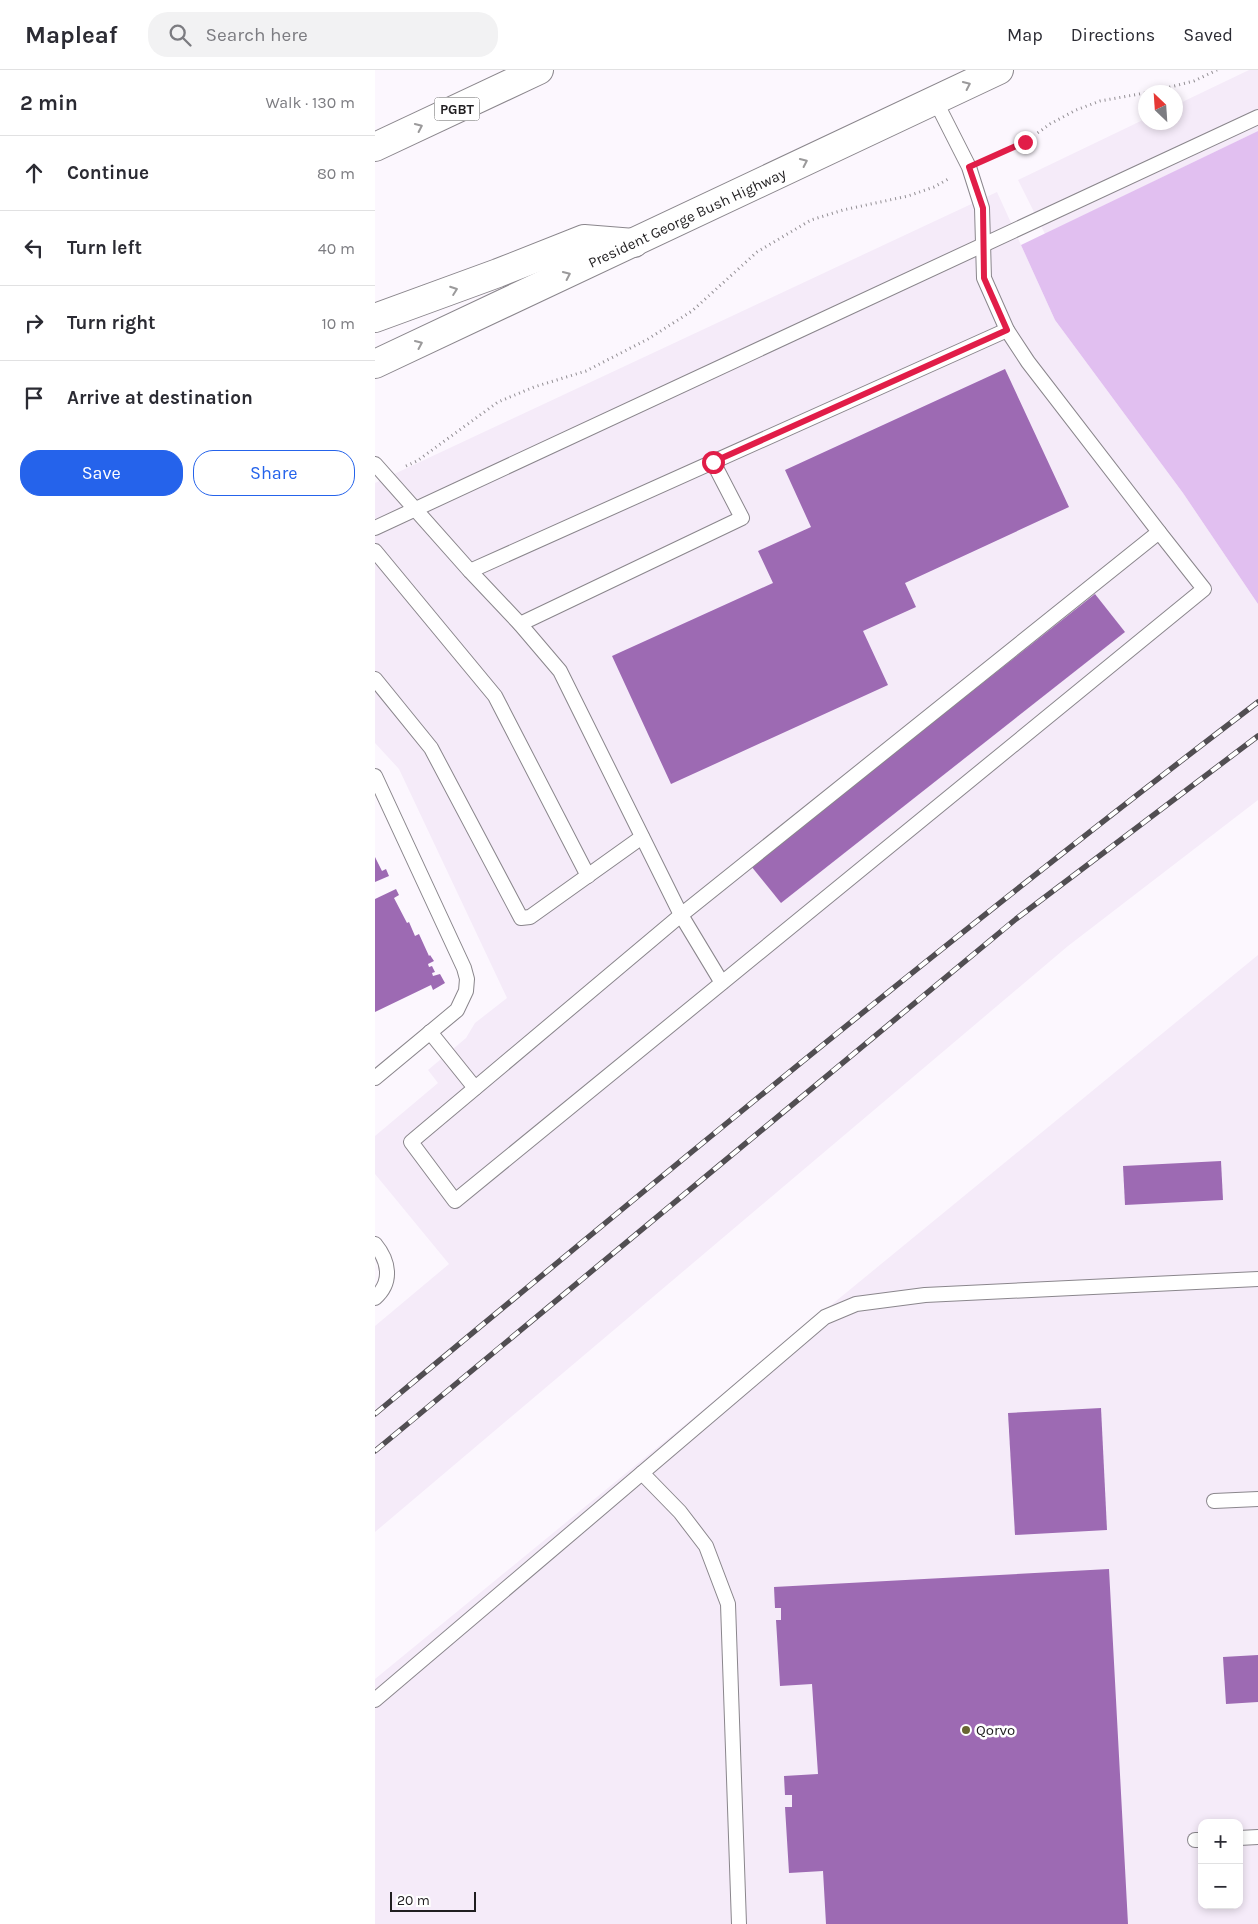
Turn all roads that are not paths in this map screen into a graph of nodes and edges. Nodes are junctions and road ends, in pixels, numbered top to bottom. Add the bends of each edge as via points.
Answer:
1 (539, 70) edge
2 (999, 70) edge
3 (935, 100) junction
4 (1258, 117) edge
5 (375, 147) edge
6 (634, 243) junction
7 (983, 245) junction
8 (375, 318) edge
9 (1007, 330) junction
10 (375, 364) edge
11 (713, 462) junction
12 (375, 464) edge
13 (415, 509) junction
14 (375, 528) edge
15 (1159, 532) junction
16 (375, 551) edge
17 (470, 571) junction
18 (521, 624) junction
19 (375, 679) edge
20 (375, 776) edge
21 (642, 837) junction
22 (588, 876) junction
23 (681, 915) junction
24 (722, 983) junction
25 (430, 1032) junction
26 (375, 1078) edge
27 (475, 1088) junction
28 (375, 1244) edge
29 (1258, 1279) edge
30 (375, 1298) edge
31 (642, 1473) junction
32 (1258, 1499) edge
33 (1215, 1500) dead end
34 (375, 1700) edge
35 (1258, 1837) edge
36 (1243, 1838) edge
37 (739, 1924) edge

5 -> 1 main road, PGBT
3 -> 2 main road, President George Bush Highway
6 -> 3 main road, President George Bush Highway
3 - 7 lane via 969,167 983,208
4 - 7 lane
8 -> 6 main road via 584,239
10 -> 6 main road, President George Bush Highway
7 - 9 lane via 984,278
7 - 13 lane
9 - 11 lane
9 - 15 lane
11 - 17 lane
11 - 18 lane via 742,518
12 - 13 lane
13 - 14 lane
13 - 17 lane
15 - 23 lane
15 - 24 lane via 1204,590
16 - 22 lane via 495,696
17 - 18 lane
18 - 21 lane via 560,671
19 - 22 lane via 431,748 521,918 530,917
20 - 25 lane via 467,979 466,991 457,1010
21 - 22 lane
21 - 23 lane
23 - 24 lane
23 - 27 lane
24 - 27 lane via 455,1201 411,1142
25 - 26 lane
25 - 27 lane
28 - 30 lane via 388,1271 382,1292
29 - 31 lane via 925,1295 856,1304 825,1317
31 - 34 lane
31 - 37 lane via 680,1512 706,1546 728,1604
32 - 33 lane
35 - 36 lane

